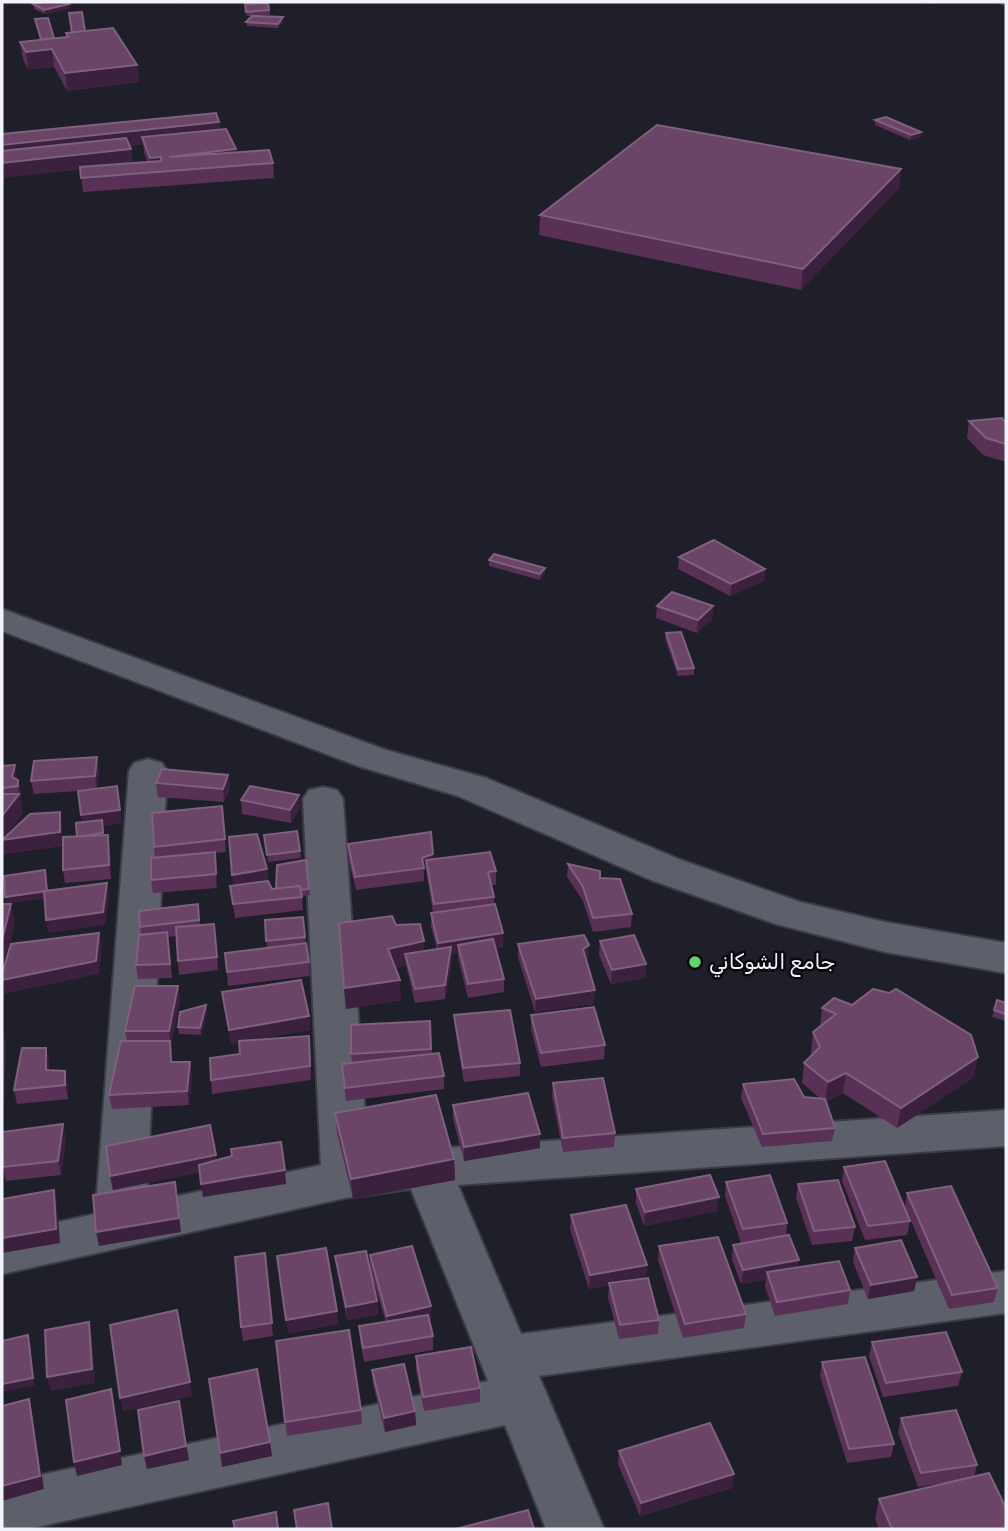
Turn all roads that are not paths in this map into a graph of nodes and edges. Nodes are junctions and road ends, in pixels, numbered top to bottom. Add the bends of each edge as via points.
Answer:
1 (3, 621) edge
2 (148, 771) dead end
3 (323, 799) dead end
4 (1006, 958) edge
5 (1006, 1128) edge
6 (427, 1168) junction
7 (345, 1179) junction
8 (120, 1226) junction
9 (2, 1254) edge
10 (1006, 1292) edge
11 (513, 1379) junction
12 (2, 1509) edge
13 (575, 1529) edge

1 - 4 street via 372,758 472,788 666,870 791,914 885,937
2 - 8 street
3 - 7 street
5 - 6 street
6 - 7 street
6 - 11 street
7 - 8 street
8 - 9 street
10 - 11 street via 638,1339
11 - 12 street
11 - 13 street

